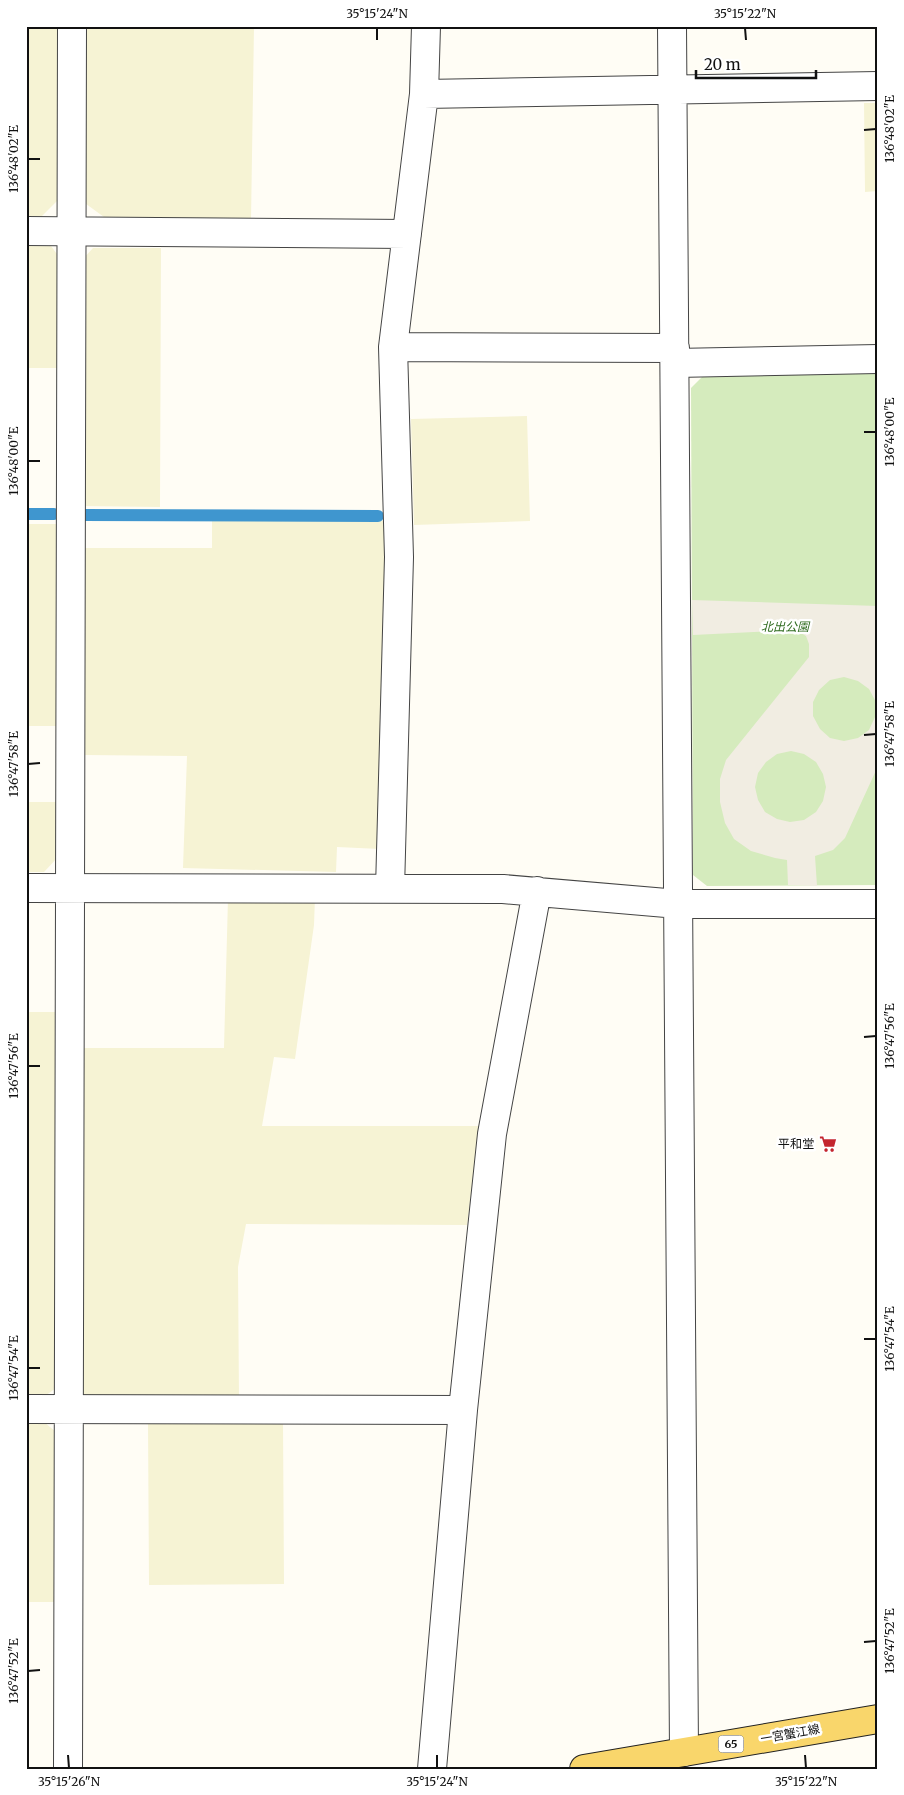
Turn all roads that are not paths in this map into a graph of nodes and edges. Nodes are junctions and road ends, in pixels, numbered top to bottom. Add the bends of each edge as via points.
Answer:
1 (72, 26) edge
2 (426, 26) edge
3 (672, 26) edge
4 (878, 86) edge
5 (673, 89) junction
6 (424, 94) junction
7 (26, 232) edge
8 (72, 232) junction
9 (407, 234) junction
10 (393, 347) junction
11 (675, 356) junction
12 (878, 359) edge
13 (26, 888) edge
14 (70, 888) junction
15 (390, 889) junction
16 (537, 892) junction
17 (678, 904) junction
18 (878, 904) edge
19 (26, 1409) edge
20 (69, 1409) junction
21 (463, 1410) junction
22 (878, 1719) edge
23 (684, 1752) junction
24 (68, 1769) edge
25 (432, 1769) edge
26 (584, 1769) edge

1 - 8 street
2 - 6 street
3 - 5 street
4 - 5 street
5 - 6 street
5 - 11 street
6 - 9 street
7 - 8 street
8 - 9 street
8 - 14 street
9 - 10 street
10 - 11 street
10 - 15 street via 400,557
11 - 12 street
11 - 17 street
13 - 14 street
14 - 15 street
14 - 20 street
15 - 16 street
16 - 17 street
16 - 21 street via 492,1134
17 - 18 street
17 - 23 street
19 - 20 street
20 - 21 street
20 - 24 street
21 - 25 street
22 - 23 main road, 一宮蟹江線 / 65
23 - 26 main road, 一宮蟹江線 / 65

